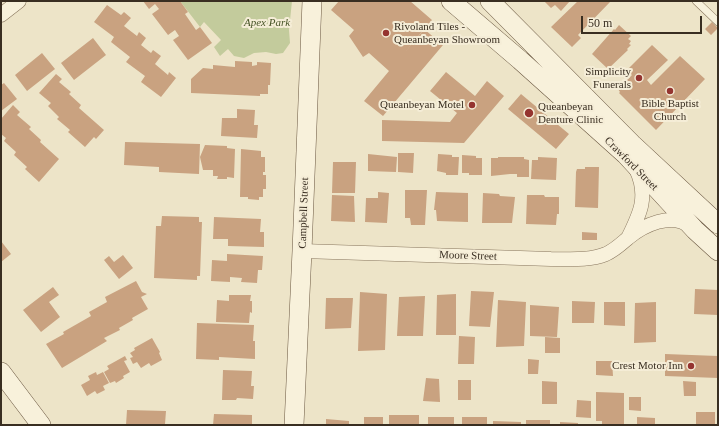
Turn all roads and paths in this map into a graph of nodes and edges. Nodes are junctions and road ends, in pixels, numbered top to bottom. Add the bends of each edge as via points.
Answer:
1 (19, 1) edge
2 (312, 1) edge
3 (451, 1) edge
4 (490, 1) edge
5 (696, 1) edge
6 (1, 15) edge
7 (718, 22) edge
8 (626, 155) junction
9 (718, 224) edge
10 (695, 230) junction
11 (628, 238) junction
12 (302, 251) junction
13 (718, 251) edge
14 (1, 372) edge
15 (41, 425) edge
16 (294, 425) edge

1 - 6 street
2 - 12 main road, Campbell Street
3 - 8 main road, Crawford Street
4 - 9 main road, Crawford Street via 632,144
5 - 7 lane
8 - 10 main road, Crawford Street
8 - 11 street, Moore Street via 638,174 643,194 639,214
10 - 11 street, Moore Street via 681,222 666,220 652,224
10 - 13 main road, Crawford Street
11 - 12 street, Moore Street via 606,254 591,259 574,260
12 - 16 main road, Campbell Street
14 - 15 main road

